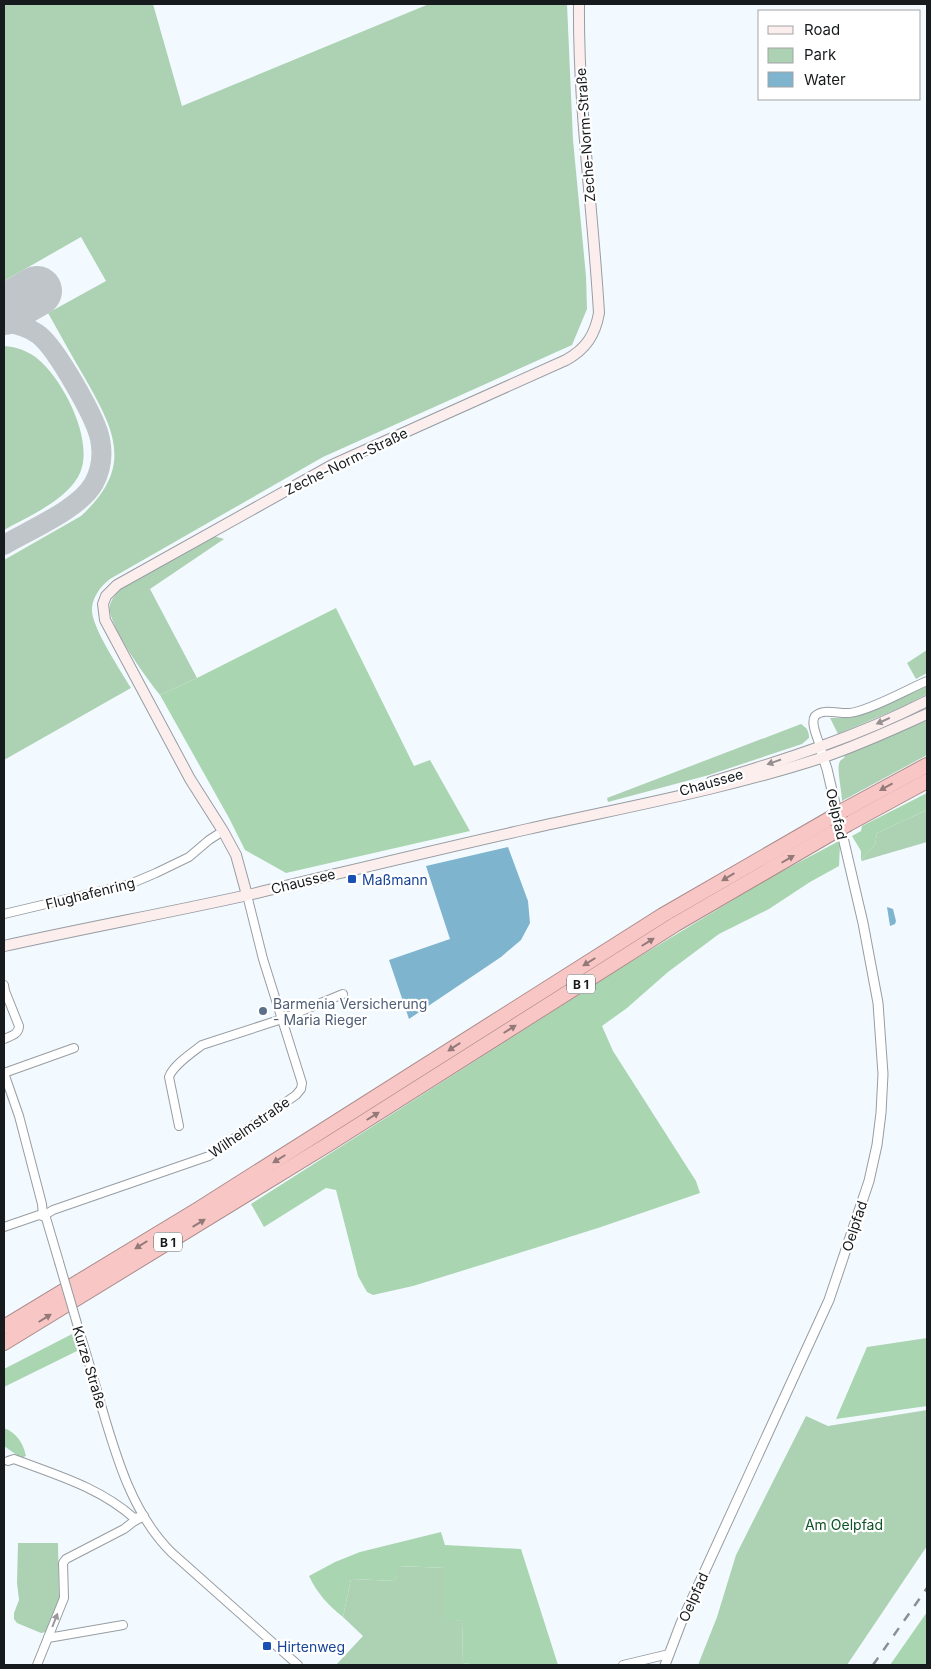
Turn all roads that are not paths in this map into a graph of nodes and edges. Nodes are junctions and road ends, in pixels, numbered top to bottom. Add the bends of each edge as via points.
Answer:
1 (579, 4) edge
2 (927, 681) edge
3 (927, 701) edge
4 (927, 714) edge
5 (820, 746) junction
6 (823, 757) junction
7 (927, 765) edge
8 (927, 781) edge
9 (601, 812) junction
10 (224, 831) junction
11 (247, 895) junction
12 (4, 914) edge
13 (4, 946) edge
14 (4, 985) edge
15 (343, 994) dead end
16 (282, 1019) junction
17 (4, 1039) edge
18 (74, 1048) dead end
19 (4, 1072) edge
20 (179, 1126) dead end
21 (43, 1216) junction
22 (4, 1228) edge
23 (4, 1327) edge
24 (4, 1343) edge
25 (8, 1461) dead end
26 (144, 1516) junction
27 (123, 1625) dead end
28 (48, 1638) junction
29 (669, 1654) junction
30 (38, 1665) edge
31 (298, 1665) edge
32 (623, 1665) edge
33 (665, 1665) edge

1 - 10 main road, Zeche-Norm-Straße via 583,123 599,313 594,332 584,348 554,366 332,465 124,581 106,596 103,604 105,620 116,644 190,779
2 - 5 street via 864,709 817,715 814,724
3 -> 5 main road, Chaussee
4 - 6 main road, Chaussee
5 - 6 street, Oelpfad
5 -> 9 main road, Chaussee via 744,772
6 - 9 main road, Chaussee via 720,786
6 - 29 street, Oelpfad via 863,923 878,1003 883,1074 877,1146 829,1300
7 -> 23 highway, B 1, bridge via 663,915 197,1210
24 -> 8 highway, B 1, bridge via 332,1142 676,924
9 - 11 main road, Chaussee
10 - 11 main road, Zeche-Norm-Straße via 236,854
10 - 12 street, Flughafenring via 189,857 130,884
11 - 13 main road, Chaussee
11 - 16 street, Wilhelmstraße
14 - 17 street via 19,1028
15 - 16 street
16 - 20 street via 202,1045 173,1069 169,1077
16 - 21 street, Wilhelmstraße via 302,1083 296,1096 209,1156
18 - 19 street
19 - 21 street, Kurze Straße via 19,1116
21 - 22 street, Wilhelmstraße
21 - 26 street, Kurze Straße, bridge via 120,1465
25 - 26 street via 14,1459 80,1484 114,1501 134,1518
28 -> 26 street via 64,1598 63,1563 66,1559
26 - 31 street, Kurze Straße via 155,1535 171,1552
27 - 28 street
28 - 30 street
29 - 32 street
29 - 33 street, Oelpfad

